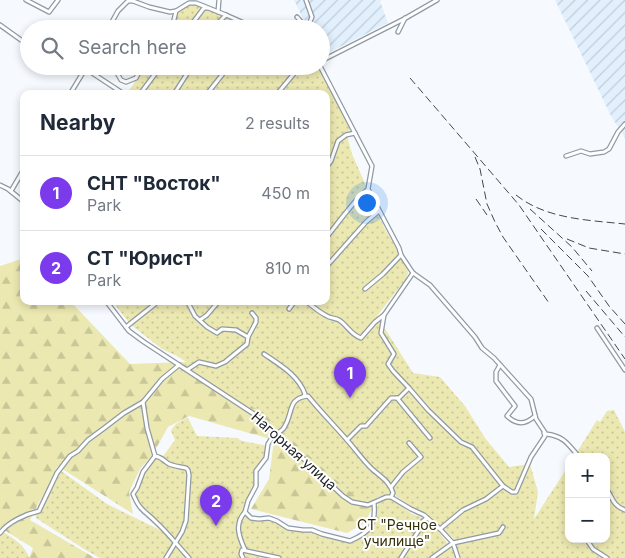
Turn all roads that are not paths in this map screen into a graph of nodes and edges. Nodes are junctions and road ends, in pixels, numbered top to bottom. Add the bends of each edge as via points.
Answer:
1 (26, 0) edge
2 (58, 0) edge
3 (219, 0) edge
4 (306, 0) edge
5 (437, 0) edge
6 (206, 8) junction
7 (176, 11) junction
8 (218, 12) junction
9 (226, 15) junction
10 (297, 17) dead end
11 (406, 18) junction
12 (113, 20) edge
13 (174, 20) edge
14 (195, 20) edge
15 (220, 20) edge
16 (237, 20) edge
17 (300, 20) edge
18 (311, 20) edge
19 (0, 25) edge
20 (398, 32) dead end
21 (20, 39) edge
22 (330, 56) edge
23 (82, 75) edge
24 (96, 75) edge
25 (118, 75) edge
26 (138, 75) edge
27 (154, 75) edge
28 (186, 75) edge
29 (222, 75) edge
30 (293, 75) edge
31 (325, 75) edge
32 (72, 90) edge
33 (117, 90) edge
34 (143, 90) edge
35 (177, 90) edge
36 (210, 90) edge
37 (280, 90) edge
38 (625, 124) edge
39 (354, 132) junction
40 (566, 156) dead end
41 (330, 162) edge
42 (20, 176) edge
43 (0, 185) edge
44 (368, 189) junction
45 (11, 191) junction
46 (20, 199) edge
47 (379, 211) junction
48 (330, 233) edge
49 (401, 255) junction
50 (330, 262) edge
51 (413, 273) junction
52 (365, 289) dead end
53 (109, 305) edge
54 (154, 305) edge
55 (189, 305) edge
56 (216, 305) edge
57 (292, 305) edge
58 (311, 305) edge
59 (289, 309) dead end
60 (252, 313) dead end
61 (384, 315) junction
62 (200, 320) junction
63 (126, 328) junction
64 (597, 328) dead end
65 (248, 338) junction
66 (264, 354) dead end
67 (500, 364) junction
68 (179, 365) junction
69 (188, 370) junction
70 (625, 370) edge
71 (409, 388) junction
72 (304, 396) junction
73 (397, 398) junction
74 (143, 402) junction
75 (536, 416) junction
76 (543, 430) junction
77 (276, 433) junction
78 (430, 438) dead end
79 (347, 440) junction
80 (408, 443) dead end
81 (576, 453) edge
82 (155, 456) junction
83 (503, 486) junction
84 (392, 487) junction
85 (610, 496) edge
86 (391, 497) junction
87 (374, 502) junction
88 (625, 510) edge
89 (245, 512) junction
90 (427, 518) junction
91 (502, 527) dead end
92 (440, 529) junction
93 (0, 534) edge
94 (176, 543) junction
95 (453, 543) junction
96 (589, 543) edge
97 (245, 550) junction
98 (166, 558) edge
99 (189, 558) edge
100 (243, 558) edge
101 (279, 558) edge
102 (401, 558) edge
103 (432, 558) edge
104 (458, 558) edge
105 (607, 558) edge

1 - 2 street via 49,12
3 - 8 street
4 - 18 street
5 - 11 street
6 - 7 street via 196,2
6 - 8 street
6 - 14 street
7 - 12 street via 149,8 128,1
7 - 13 street
8 - 9 street
9 - 15 street
9 - 16 street
10 - 17 street
11 - 20 street
11 - 22 street
19 - 21 street
23 - 32 street
24 - 33 street
25 - 26 street via 126,82
27 - 34 street
28 - 35 street
29 - 36 street
30 - 37 street
31 - 39 street
38 - 40 street via 604,152 590,154 581,151
39 - 41 street via 338,142
39 - 44 street via 372,166
42 - 45 street
43 - 45 street
44 - 47 street
44 - 48 street
45 - 46 street
47 - 49 street
47 - 50 street
49 - 51 street
49 - 52 street
51 - 61 street
51 - 67 street via 430,286 482,348
53 - 63 street, Нагорная улица
54 - 63 street
55 - 62 street
56 - 62 street
57 - 59 street
58 - 61 street via 339,320 358,338
60 - 65 street via 256,322
61 - 71 street via 381,333 394,354 388,364
62 - 65 street via 217,333 236,330
63 - 68 street, Нагорная улица
64 - 70 street
65 - 69 street via 247,344 225,362 216,366 199,362
66 - 72 street via 296,378
67 - 75 street via 531,399
67 - 75 street via 496,381 515,406 507,416 524,423
68 - 69 street, Нагорная улица
68 - 74 street
69 - 77 street, Нагорная улица via 260,418
71 - 73 street
71 - 83 street via 461,442 472,447
72 - 77 street via 294,401 283,428
72 - 79 street via 308,396
73 - 78 street
73 - 79 street via 391,398 366,426 361,426
74 - 82 street
74 - 93 street via 70,456 57,473 39,511 29,513 4,528
75 - 76 street
76 - 81 street via 565,441
76 - 83 street via 546,436 531,457 516,492
77 - 87 street, Нагорная улица via 343,496 352,502 368,505
77 - 89 street via 268,444 266,458 256,471 256,486
79 - 84 street
80 - 84 street via 421,457 403,472
82 - 94 street via 133,494 144,513
82 - 94 street via 188,470 186,521
83 - 92 street via 486,500 463,510
84 - 86 street
85 - 88 street via 618,507
86 - 87 street, Нагорная улица
86 - 90 street
87 - 89 street via 374,521 368,530 350,541 312,530 288,528 269,518 251,518
89 - 97 street via 240,517 238,529
90 - 92 street
90 - 102 street
91 - 95 street via 499,533
92 - 95 street
94 - 98 street
94 - 99 street
95 - 103 street
95 - 104 street
96 - 105 street
97 - 100 street via 241,554
97 - 101 street

